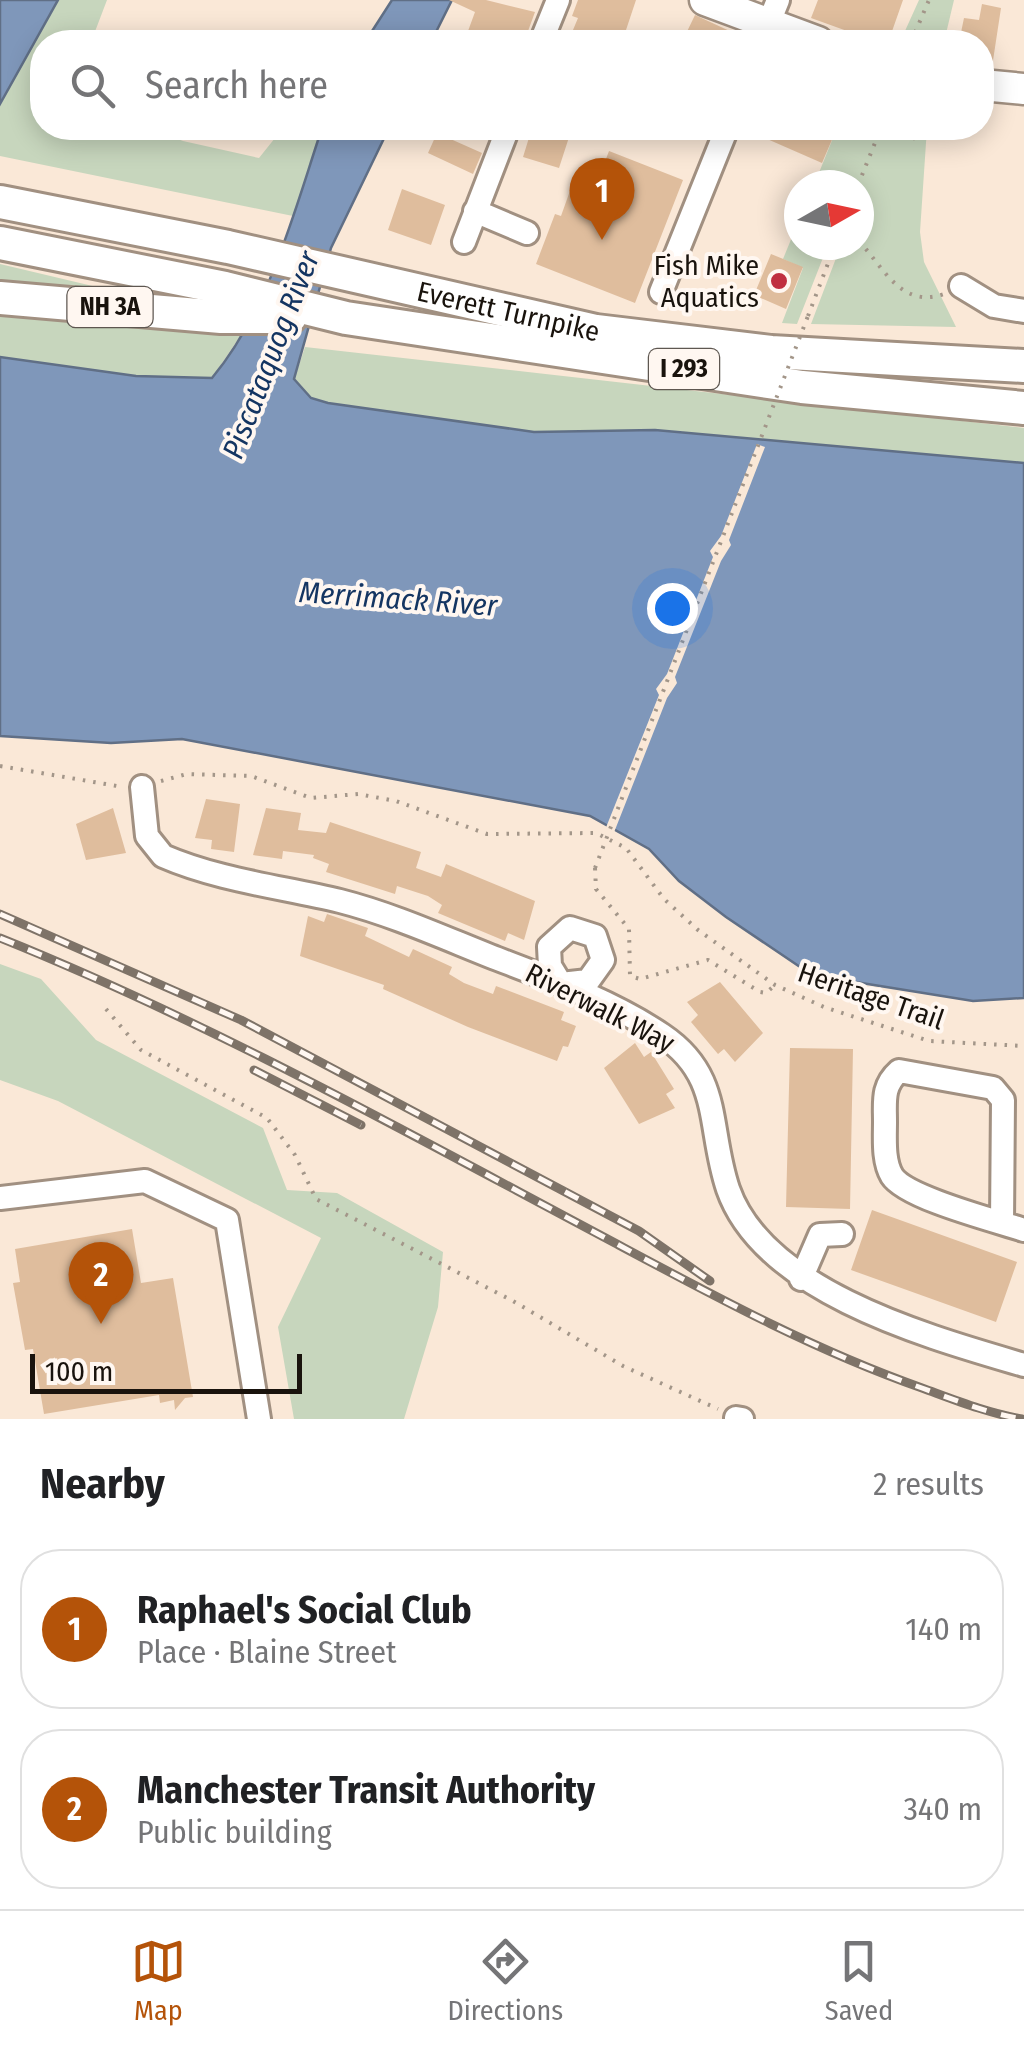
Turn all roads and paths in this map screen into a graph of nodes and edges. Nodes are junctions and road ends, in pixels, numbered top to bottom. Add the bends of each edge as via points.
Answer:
1 (558, 0) edge
2 (706, 0) edge
3 (929, 0) edge
4 (769, 22) edge
5 (546, 30) edge
6 (916, 30) edge
7 (994, 86) edge
8 (1024, 88) edge
9 (503, 140) edge
10 (722, 140) edge
11 (875, 140) edge
12 (864, 170) edge
13 (7, 204) edge
14 (476, 211) junction
15 (527, 233) dead end
16 (464, 242) dead end
17 (6, 245) edge
18 (829, 260) edge
19 (874, 260) edge
20 (962, 286) joint
21 (660, 292) dead end
22 (0, 298) edge
23 (223, 302) junction
24 (1024, 312) edge
25 (1021, 366) edge
26 (1024, 408) edge
27 (0, 766) edge
28 (142, 788) junction
29 (776, 985) junction
30 (106, 1009) dead end
31 (1024, 1046) edge
32 (0, 1198) edge
33 (1013, 1226) edge
34 (828, 1228) dead end
35 (801, 1279) junction
36 (1024, 1365) edge
37 (739, 1418) edge
38 (260, 1419) edge

1 - 5 street
2 - 4 main road
3 - 6 path
7 - 8 main road
9 - 14 street
10 - 21 street
11 - 12 path
13 - 25 highway, Everett Turnpike / I 293 via 596,332 788,353
14 - 15 street
14 - 16 street
17 - 23 highway, Everett Turnpike / I 293
18 - 29 path, bridge via 595,868 596,890 630,928 630,976 640,980 708,960 760,992
19 - 20 path via 897,288 916,298
20 - 24 street via 994,306
22 - 23 highway, NH 3A
23 - 26 highway, Everett Turnpike / I 293 via 802,387
27 - 28 path, Heritage Trail
28 - 29 path, Heritage Trail via 187,774 251,776 310,798 358,794 396,801 487,834 596,833 626,848 664,899 698,930
28 - 35 street, Riverwalk Way via 147,836 163,856 388,915 561,984 659,1032 691,1056 702,1075 729,1193 756,1236
29 - 31 path, Heritage Trail via 929,1041
30 - 37 path via 141,1050 267,1118 295,1154 316,1200 623,1366
32 - 38 street via 145,1181 227,1220
33 - 33 street via 901,1185 891,1175 885,1089 899,1071 993,1088 1004,1100
34 - 35 street
35 - 36 street, Riverwalk Way via 825,1294

